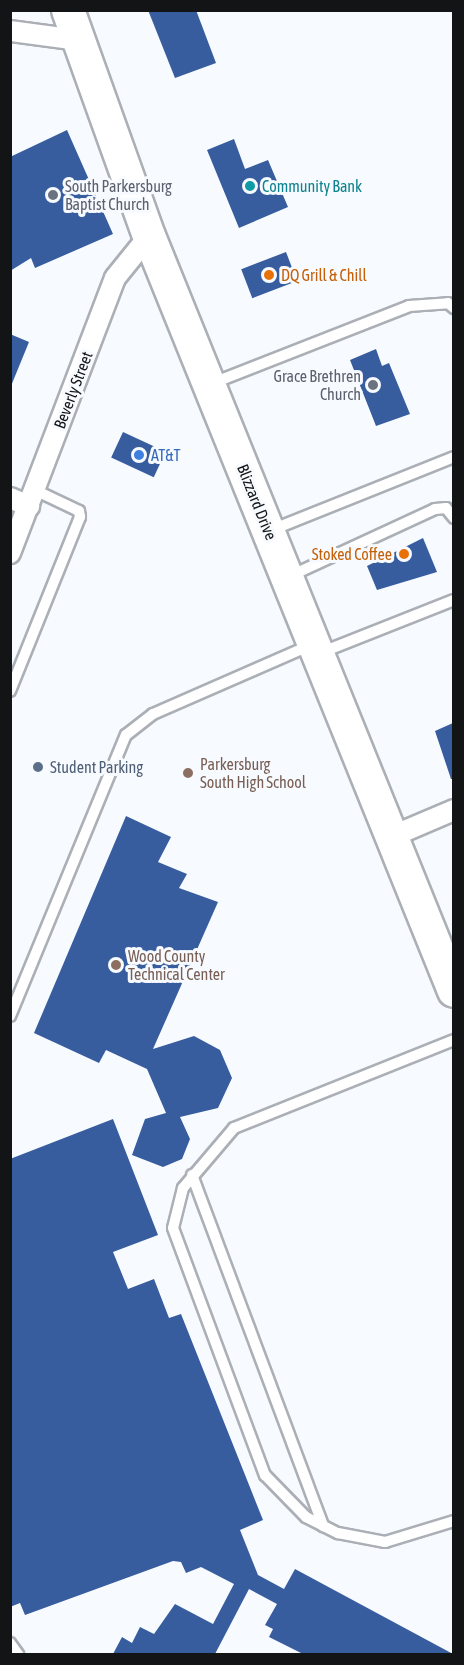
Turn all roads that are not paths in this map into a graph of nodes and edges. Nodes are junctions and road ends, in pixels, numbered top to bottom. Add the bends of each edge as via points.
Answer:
1 (68, 10) edge
2 (10, 32) edge
3 (78, 40) junction
4 (149, 236) junction
5 (453, 308) edge
6 (210, 384) junction
7 (453, 457) edge
8 (10, 498) edge
9 (32, 498) junction
10 (453, 518) edge
11 (269, 531) junction
12 (10, 553) edge
13 (288, 577) junction
14 (453, 600) edge
15 (317, 648) junction
16 (10, 691) edge
17 (453, 810) edge
18 (393, 836) junction
19 (453, 991) edge
20 (10, 1016) edge
21 (453, 1040) edge
22 (192, 1175) junction
23 (453, 1521) edge
24 (322, 1526) junction
25 (10, 1643) edge
26 (18, 1654) edge

1 - 3 main road, Blizzard Drive
2 - 3 street
3 - 4 main road, Blizzard Drive
4 - 6 main road, Blizzard Drive
4 - 9 street, Beverly Street via 115,278
5 - 6 lane via 448,303 409,306
6 - 11 main road, Blizzard Drive
7 - 11 lane
8 - 9 street
9 - 12 street, Beverly Street
9 - 16 lane via 80,517
10 - 13 lane via 446,508 435,509
11 - 13 main road, Blizzard Drive
13 - 15 main road, Blizzard Drive
14 - 15 lane
15 - 18 main road, Blizzard Drive
15 - 20 lane via 153,714 126,735
17 - 18 street
18 - 19 main road, Blizzard Drive
21 - 22 lane via 234,1128
22 - 24 lane
22 - 24 lane via 173,1228 185,1262 265,1475 306,1517
23 - 24 lane via 385,1542
25 - 26 lane

